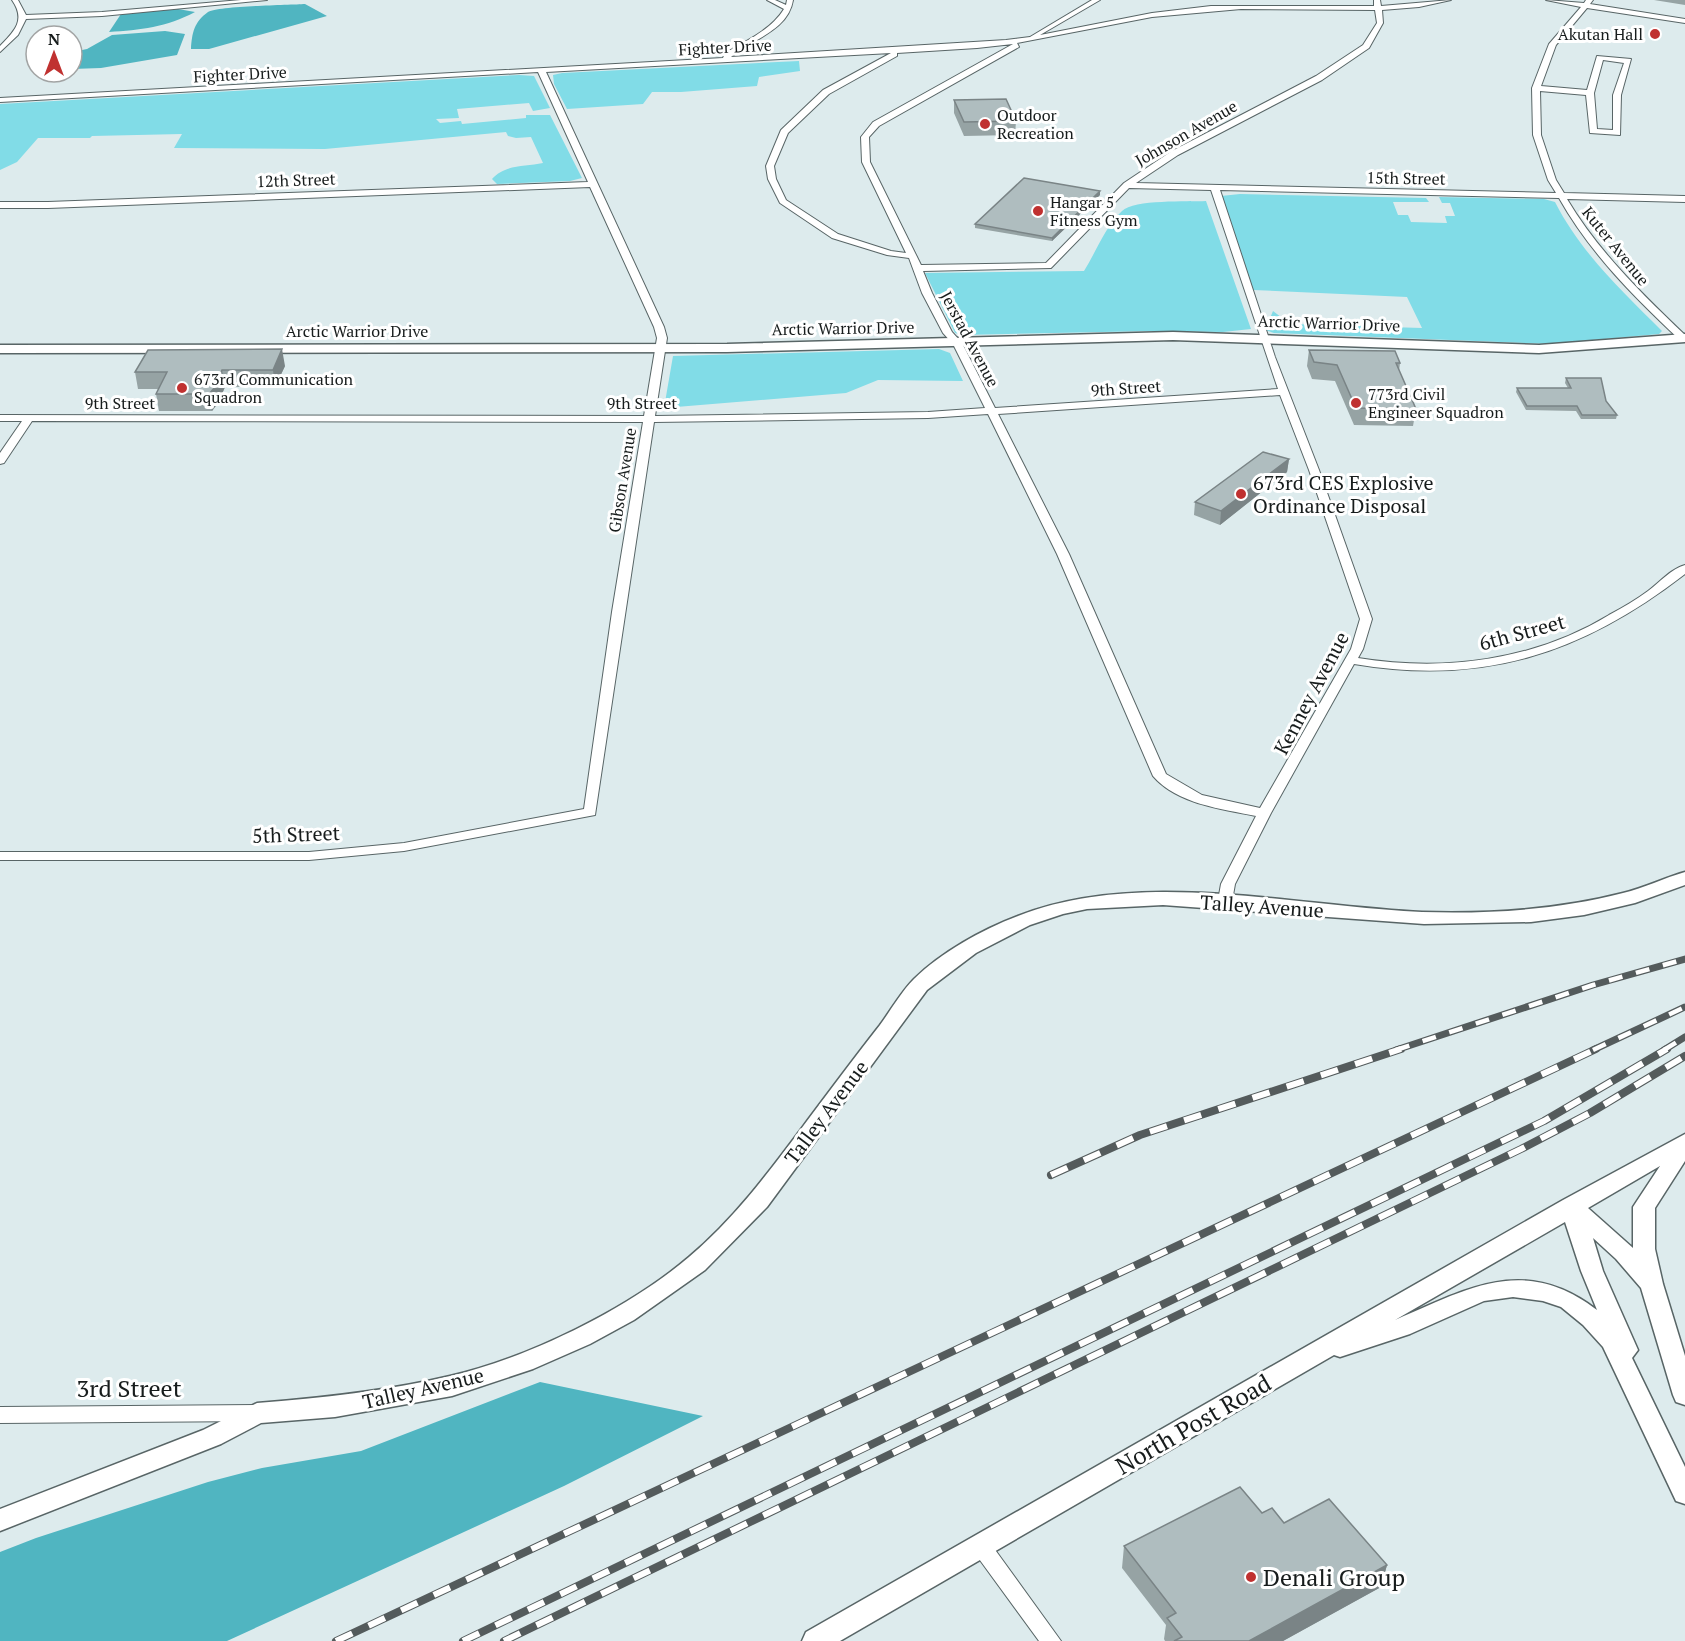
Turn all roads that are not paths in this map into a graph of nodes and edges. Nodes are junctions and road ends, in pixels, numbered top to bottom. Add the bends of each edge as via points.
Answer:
1 (15, 0) edge
2 (264, 0) edge
3 (770, 0) edge
4 (790, 0) edge
5 (1097, 0) edge
6 (1448, 0) edge
7 (1549, 0) edge
8 (1587, 3) edge
9 (1377, 4) edge
10 (789, 9) junction
11 (24, 17) junction
12 (1685, 21) edge
13 (1020, 42) junction
14 (0, 50) edge
15 (898, 51) junction
16 (726, 60) junction
17 (541, 70) junction
18 (1536, 88) junction
19 (1590, 93) junction
20 (0, 100) edge
21 (594, 184) junction
22 (1127, 185) junction
23 (1215, 188) junction
24 (1559, 196) junction
25 (1685, 199) edge
26 (0, 205) edge
27 (911, 256) junction
28 (918, 268) junction
29 (1264, 338) junction
30 (1684, 338) edge
31 (957, 343) junction
32 (659, 348) junction
33 (0, 349) edge
34 (1283, 392) junction
35 (991, 413) junction
36 (0, 418) edge
37 (29, 418) junction
38 (648, 418) junction
39 (0, 461) edge
40 (1685, 568) edge
41 (1350, 660) junction
42 (590, 812) joint
43 (1264, 813) junction
44 (0, 856) edge
45 (1685, 878) edge
46 (1225, 901) junction
47 (1684, 1142) edge
48 (1571, 1206) junction
49 (1651, 1284) junction
50 (1303, 1360) junction
51 (1638, 1392) junction
52 (1685, 1395) edge
53 (257, 1413) junction
54 (0, 1415) edge
55 (1685, 1493) edge
56 (0, 1520) edge
57 (981, 1546) junction
58 (816, 1641) edge
59 (1051, 1641) edge

1 - 11 street
2 - 11 street
3 - 10 street
4 - 10 street
5 - 13 street, Jerstad Avenue
6 - 9 street, Fighter Drive
7 - 8 street
8 - 12 street
8 - 18 street, Kuter Avenue via 1553,42
9 - 13 street, Fighter Drive via 1188,10
9 - 22 street, Johnson Avenue via 1380,23 1366,46 1319,78 1175,153
10 - 16 street via 783,19
11 - 14 street via 16,34
13 - 15 street, Fighter Drive
13 - 27 street, Jerstad Avenue via 876,124 865,137 866,162
15 - 16 street, Fighter Drive
15 - 27 street via 826,92 784,132 770,166 783,201 835,236
16 - 17 street, Fighter Drive
17 - 20 street, Fighter Drive
17 - 21 street, Gibson Avenue
18 - 19 street
18 - 24 street, Kuter Avenue via 1534,118 1539,145
19 - 19 street via 1600,58 1628,61 1617,96 1617,133 1593,131
21 - 26 street, 12th Street
21 - 32 street, Gibson Avenue via 659,327
22 - 23 street, 15th Street
22 - 28 street, Johnson Avenue via 1048,266
23 - 24 street, 15th Street
23 - 29 street, Kenney Avenue
24 - 25 street, 15th Street
24 - 30 street, Kuter Avenue via 1608,265
27 - 28 street, Jerstad Avenue
28 - 31 street, Jerstad Avenue via 948,333
29 - 30 main road, Arctic Warrior Drive via 1539,349
29 - 31 main road, Arctic Warrior Drive via 1173,336
29 - 34 street, Kenney Avenue
31 - 32 main road, Arctic Warrior Drive
31 - 35 street, Jerstad Avenue
32 - 33 main road, Arctic Warrior Drive
32 - 38 street, Gibson Avenue
34 - 35 street, 9th Street
34 - 41 street, Kenney Avenue via 1366,619
35 - 38 street, 9th Street
35 - 43 street, Jerstad Avenue via 1063,554 1160,776 1179,791 1203,802
36 - 37 street, 9th Street
37 - 38 street, 9th Street
37 - 39 street
38 - 42 street, Gibson Avenue
40 - 41 street, 6th Street via 1620,615 1556,645 1441,669 1401,669
41 - 43 street, Kenney Avenue
42 - 44 street, 5th Street via 404,846 309,856
43 - 46 street, Kenney Avenue via 1228,884
45 - 46 street, Talley Avenue via 1593,906 1490,919 1420,918
46 - 53 street, Talley Avenue via 1127,900 1061,909 1000,930 948,961 920,985 759,1201 697,1264 626,1314 525,1362 452,1386 335,1407
47 - 48 street, North Post Road
47 - 49 street via 1644,1207 1644,1249
48 - 49 street via 1624,1253
48 - 50 street, North Post Road
48 - 51 street via 1592,1271 1627,1351
49 - 52 street
50 - 51 street via 1402,1327 1481,1293 1513,1288 1544,1292 1569,1301 1591,1318 1612,1341
50 - 57 street, North Post Road
51 - 55 street
53 - 54 street, 3rd Street
53 - 56 street, Talley Avenue via 212,1437
57 - 58 street, North Post Road
57 - 59 street

